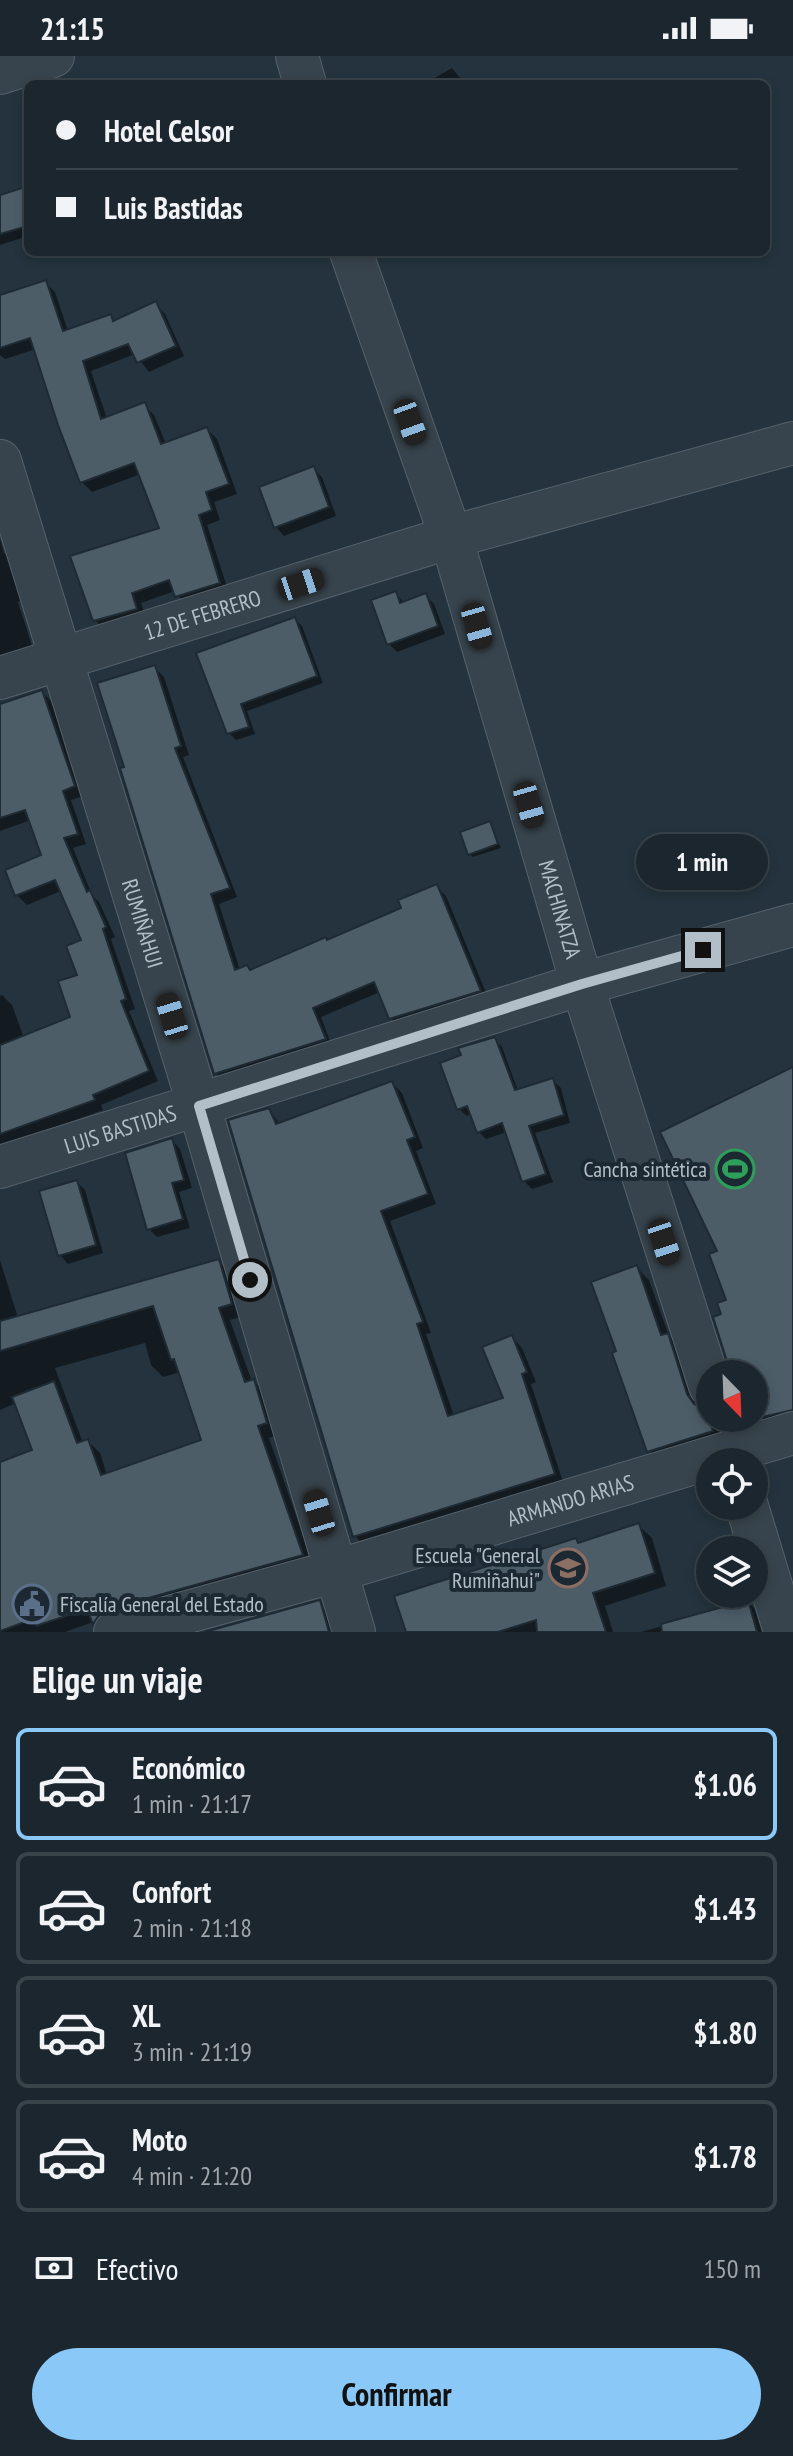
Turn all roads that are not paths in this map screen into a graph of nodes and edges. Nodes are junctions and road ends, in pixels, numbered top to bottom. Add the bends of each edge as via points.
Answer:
1 (53, 56) edge
2 (297, 56) edge
3 (0, 73) edge
4 (304, 80) edge
5 (352, 256) edge
6 (793, 443) edge
7 (0, 461) edge
8 (451, 537) junction
9 (62, 659) junction
10 (0, 678) edge
11 (793, 925) edge
12 (582, 984) junction
13 (199, 1106) junction
14 (0, 1167) edge
15 (702, 1360) edge
16 (793, 1433) edge
17 (728, 1444) edge
18 (751, 1520) edge
19 (336, 1571) junction
20 (115, 1632) edge
21 (354, 1632) edge
22 (785, 1632) edge

1 - 3 street
2 - 4 street
5 - 8 street, MACHINATZA
6 - 8 street, 12 DE FEBRERO
7 - 9 street, RUMIÑAHUI
8 - 9 street, 12 DE FEBRERO
8 - 12 street, MACHINATZA
9 - 10 street, 12 DE FEBRERO
9 - 13 street, RUMIÑAHUI
11 - 12 street, LUIS BASTIDAS
12 - 13 street, LUIS BASTIDAS
12 - 15 street, MACHINATZA
13 - 14 street, LUIS BASTIDAS
13 - 19 street, RUMIÑAHUI
16 - 17 street, ARMANDO ARIAS
17 - 19 street, ARMANDO ARIAS
18 - 22 street
19 - 20 street, ARMANDO ARIAS
19 - 21 street, RUMIÑAHUI

